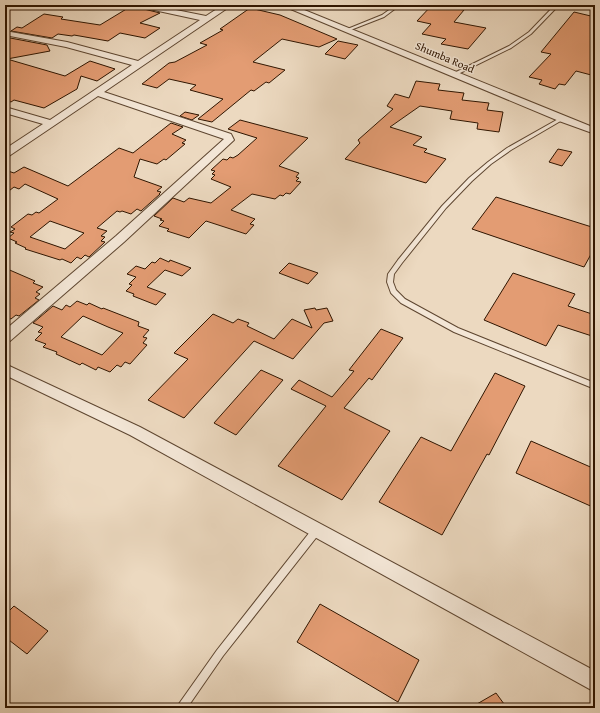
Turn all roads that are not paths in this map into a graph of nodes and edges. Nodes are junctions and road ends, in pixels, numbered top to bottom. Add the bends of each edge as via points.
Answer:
1 (140, 5) edge
2 (228, 5) edge
3 (285, 5) edge
4 (398, 5) edge
5 (557, 5) edge
6 (207, 19) junction
7 (347, 30) junction
8 (5, 33) edge
9 (138, 64) junction
10 (454, 74) junction
11 (96, 92) junction
12 (5, 110) edge
13 (562, 119) junction
14 (50, 123) junction
15 (595, 131) edge
16 (5, 154) edge
17 (5, 338) edge
18 (5, 369) edge
19 (595, 386) edge
20 (316, 531) junction
21 (595, 682) edge
22 (181, 708) edge

1 - 6 street
2 - 6 street
3 - 7 street, Shumba Road
4 - 7 lane via 383,16
5 - 10 lane via 530,32 510,47
6 - 9 street
7 - 10 street, Shumba Road
8 - 9 street via 67,45
9 - 11 street
10 - 13 street, Shumba Road
11 - 14 street
11 - 17 street via 227,136 228,140 120,239
12 - 14 street
13 - 15 street, Shumba Road
13 - 19 lane via 507,150 479,172 439,212 398,264 390,277 390,284 395,295 402,301 450,326
14 - 16 street
18 - 20 street via 135,431
20 - 21 street
20 - 22 lane

